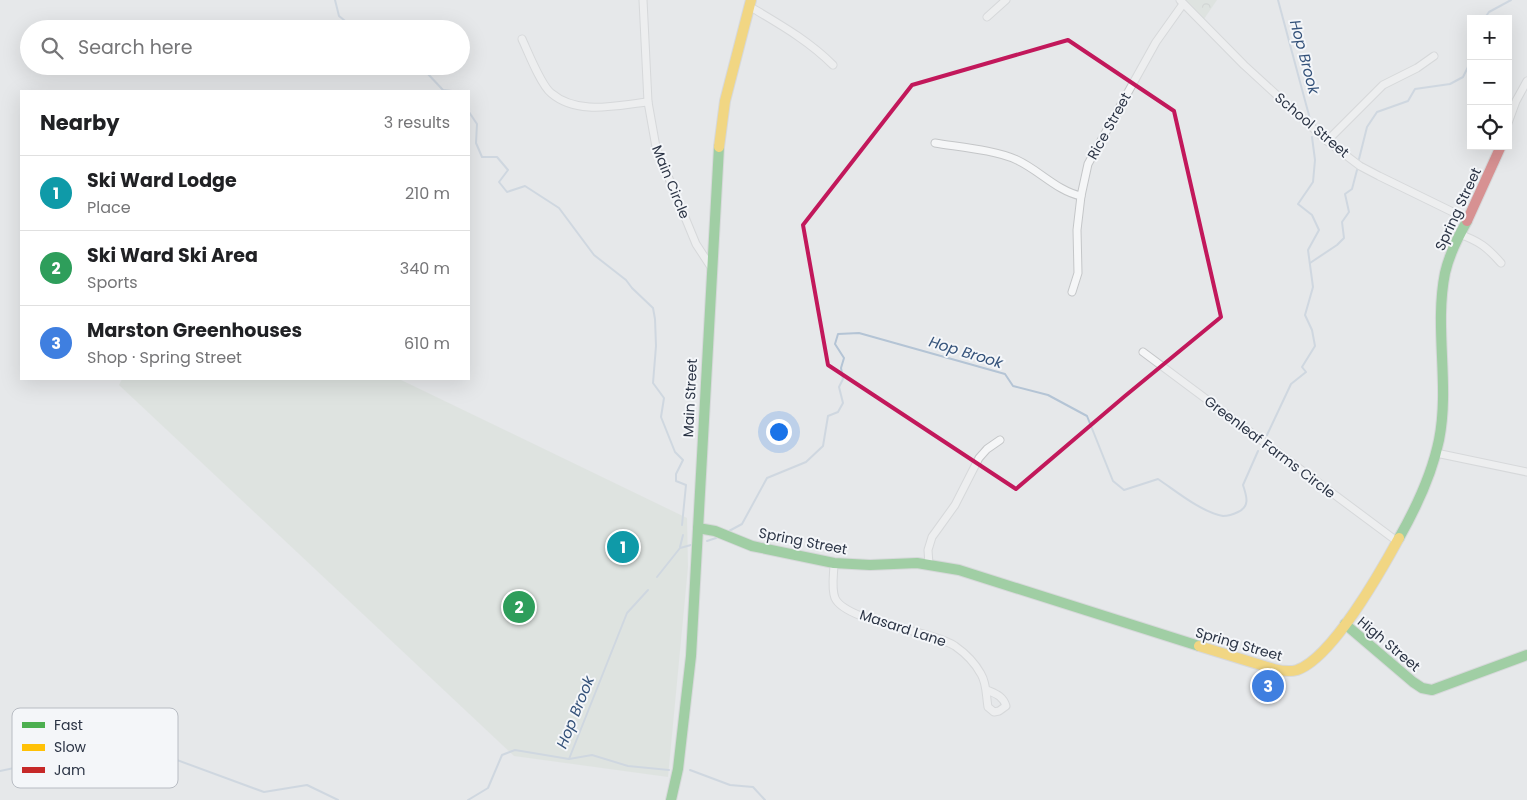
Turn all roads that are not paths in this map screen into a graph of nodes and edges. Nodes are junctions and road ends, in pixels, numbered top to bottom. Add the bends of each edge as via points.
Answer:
1 (643, 0) edge
2 (1006, 0) edge
3 (1181, 2) edge
4 (750, 3) edge
5 (987, 17) dead end
6 (522, 39) dead end
7 (1434, 56) dead end
8 (834, 65) dead end
9 (1527, 81) edge
10 (648, 102) junction
11 (1512, 112) edge
12 (1327, 142) junction
13 (935, 143) dead end
14 (1499, 150) edge
15 (1081, 196) junction
16 (1467, 219) junction
17 (1459, 234) junction
18 (1500, 263) dead end
19 (711, 267) junction
20 (1072, 292) dead end
21 (1143, 352) dead end
22 (1000, 440) dead end
23 (1436, 453) junction
24 (1527, 472) edge
25 (698, 528) junction
26 (1398, 542) junction
27 (834, 563) junction
28 (929, 565) junction
29 (1345, 624) junction
30 (1527, 655) edge
31 (987, 690) dead end
32 (671, 800) edge

1 - 10 street, Main Circle
2 - 5 street
3 - 12 street, School Street
3 - 15 street, Rice Street via 1092,155
4 - 8 street
4 - 19 street, Main Street via 725,101 717,159
6 - 10 street via 550,93 574,106
7 - 12 street via 1383,85
9 - 11 street
10 - 19 street, Main Circle via 656,147 696,244
12 - 16 street, School Street via 1360,166
13 - 15 street via 1010,158
14 - 16 street, Spring Street
15 - 20 street, Rice Street via 1077,230 1078,273
16 - 17 street, Spring Street
17 - 18 street via 1477,240
17 - 23 street, Spring Street via 1449,260 1443,291 1443,403
19 - 25 street, Main Street
21 - 26 street, Greenleaf Farms Circle
22 - 28 street via 979,458 955,505 932,537 928,550
23 - 24 street
23 - 26 street, Spring Street via 1426,483
25 - 27 street, Spring Street via 715,531 752,546
25 - 32 street, Main Street via 691,661 678,769
26 - 29 street, Spring Street
27 - 28 street, Spring Street
27 - 31 street, Masard Lane via 834,592 839,604 859,615 935,637 956,647 974,662
28 - 29 street, Spring Street via 959,570 1283,671 1296,670 1311,662
29 - 30 street, High Street via 1413,682 1432,690

